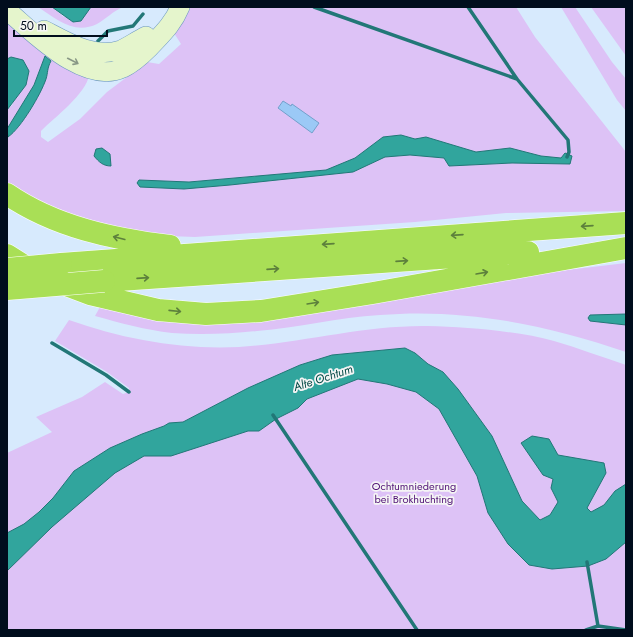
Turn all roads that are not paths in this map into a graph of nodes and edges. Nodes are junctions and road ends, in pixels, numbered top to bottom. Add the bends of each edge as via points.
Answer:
1 (172, 7) edge
2 (180, 7) edge
3 (8, 11) edge
4 (146, 36) junction
5 (106, 72) junction
6 (7, 194) edge
7 (626, 223) edge
8 (626, 247) edge
9 (255, 249) junction
10 (7, 255) edge
11 (7, 269) edge
12 (7, 289) edge

1 - 4 street
2 - 5 street via 174,22 143,54 123,69
3 - 4 street via 71,45 93,52 121,50
3 -> 5 street via 62,55 88,69
4 - 5 street
9 -> 6 highway via 133,242 50,218
7 -> 9 highway
10 -> 8 highway via 38,274 90,294 158,310 206,314 261,311 321,302
12 -> 8 highway, bridge
9 - 11 highway, bridge

